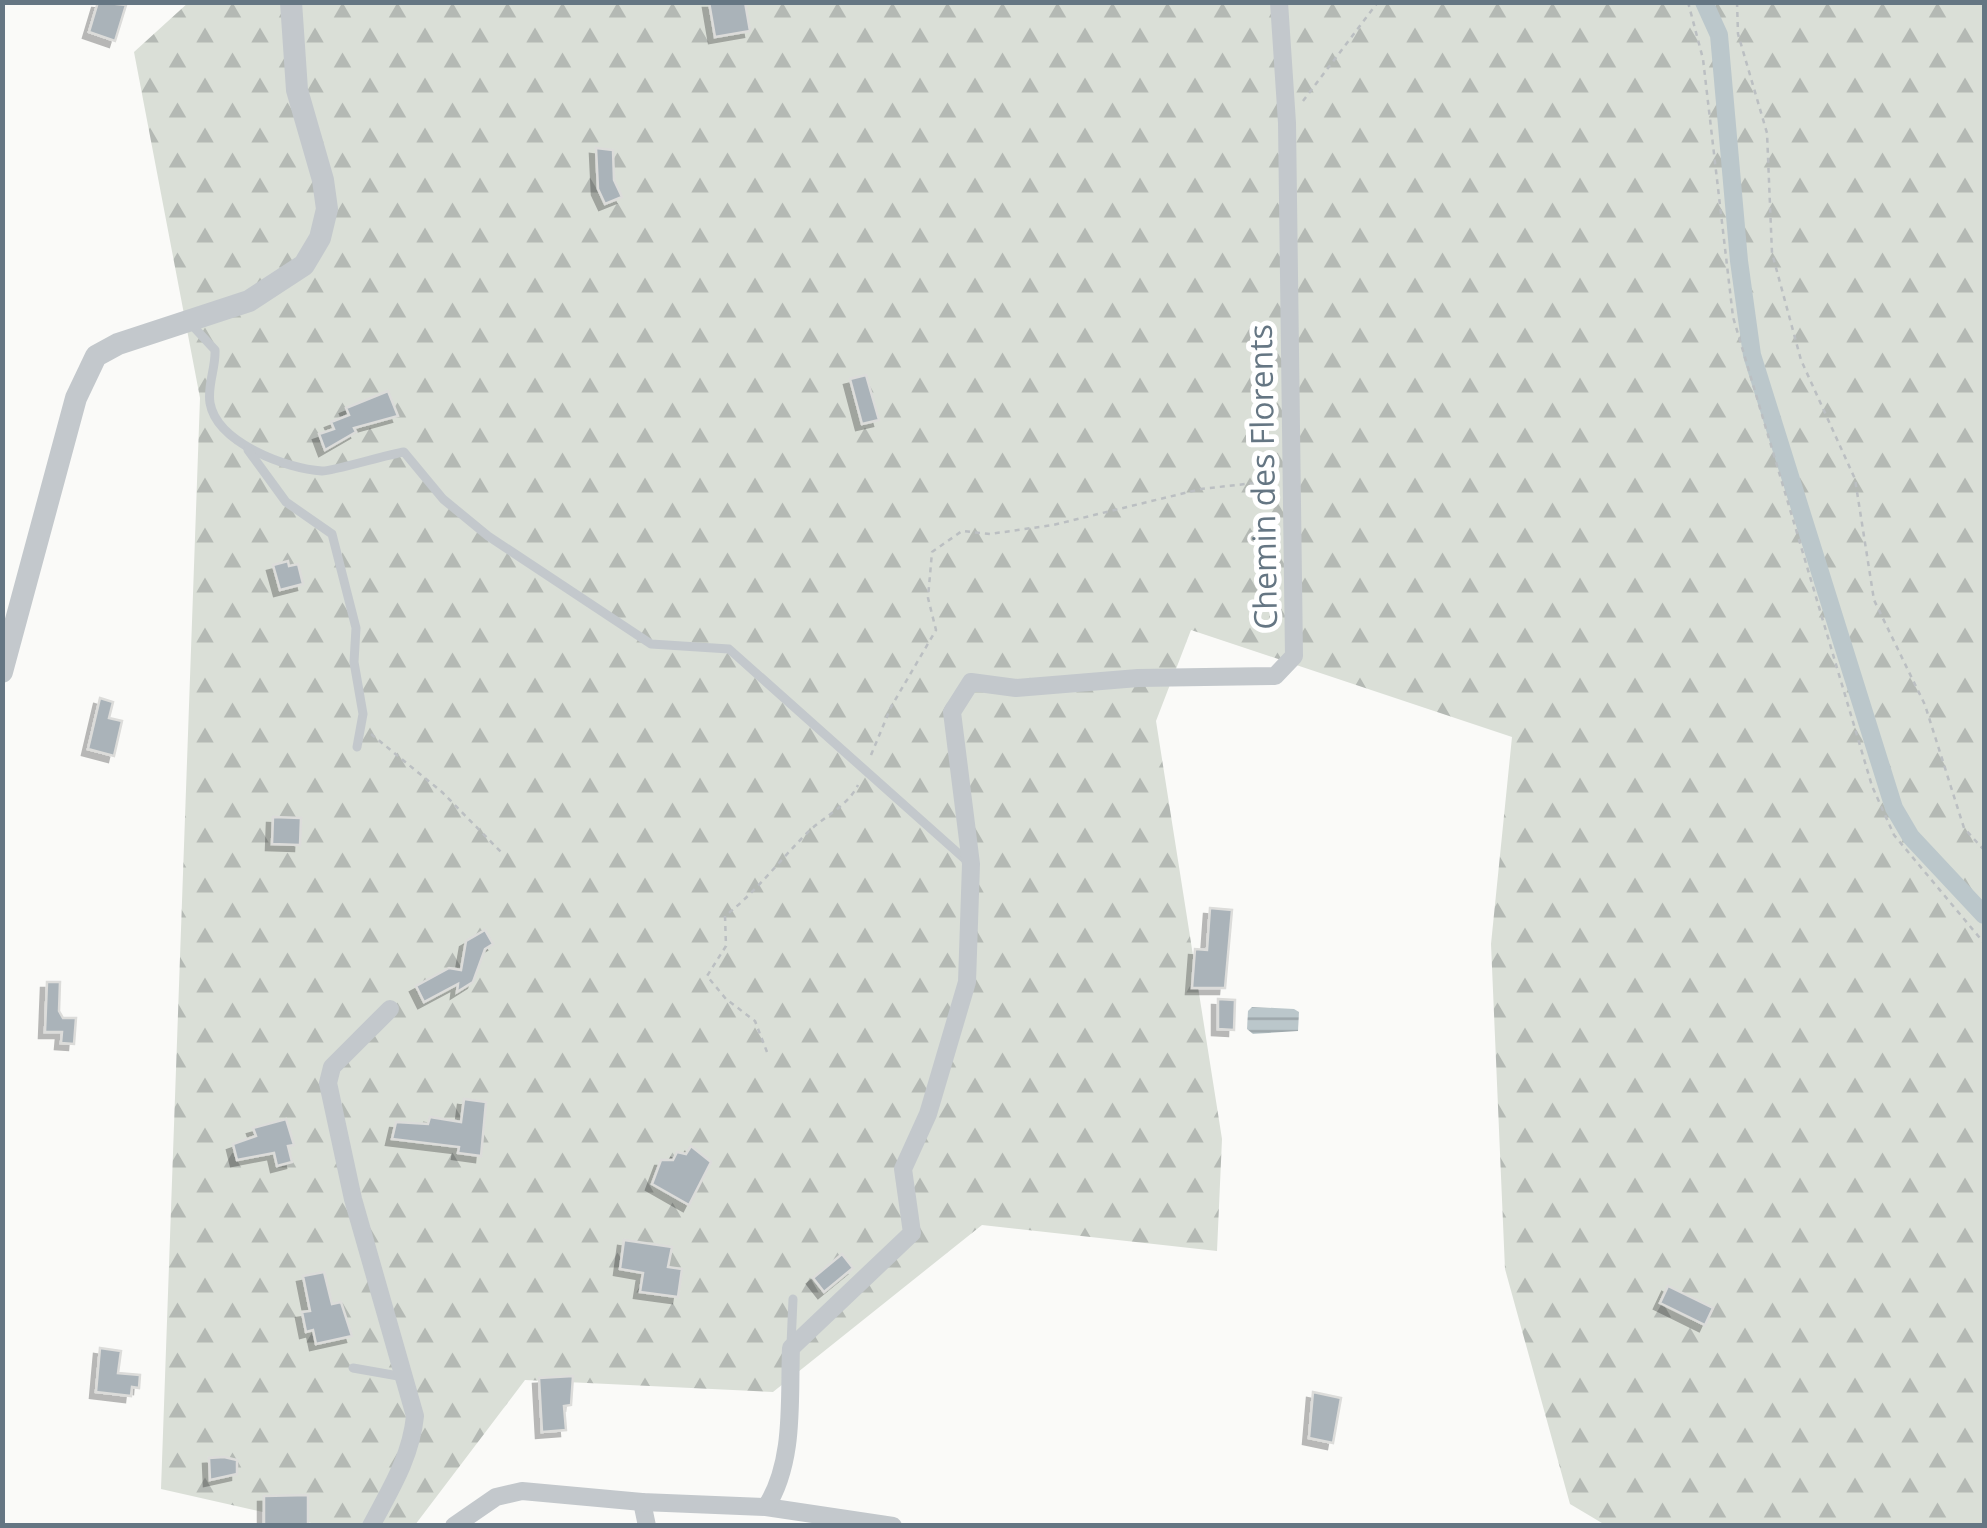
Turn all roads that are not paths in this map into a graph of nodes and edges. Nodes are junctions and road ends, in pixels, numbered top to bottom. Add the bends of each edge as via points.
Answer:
1 (291, 2) edge
2 (1279, 2) edge
3 (190, 322) junction
4 (248, 450) junction
5 (2, 672) edge
6 (357, 746) dead end
7 (970, 864) junction
8 (390, 1009) dead end
9 (793, 1300) dead end
10 (790, 1348) junction
11 (353, 1368) dead end
12 (407, 1378) junction
13 (642, 1502) junction
14 (766, 1506) junction
15 (371, 1526) edge
16 (454, 1526) edge
17 (647, 1526) edge
18 (893, 1526) edge

1 - 3 street via 297,90 327,209 320,238 304,265 283,281
2 - 7 street, Chemin des Florents via 1287,124 1294,656 1275,676 1016,688 971,682 952,712
3 - 4 lane via 216,350 210,406
3 - 5 street via 118,344 87,370
4 - 6 lane via 286,502 332,534 356,628 363,714
4 - 7 lane via 325,472 404,452 443,499 558,585 652,644 728,649
7 - 10 street, Chemin des Florents via 966,982 928,1114 903,1169 912,1233
8 - 12 street via 332,1067 328,1084 353,1199
9 - 10 lane
10 - 14 street via 782,1476
11 - 12 lane
12 - 15 street via 413,1438
13 - 14 street
13 - 16 street via 508,1492
13 - 17 street
14 - 18 street

